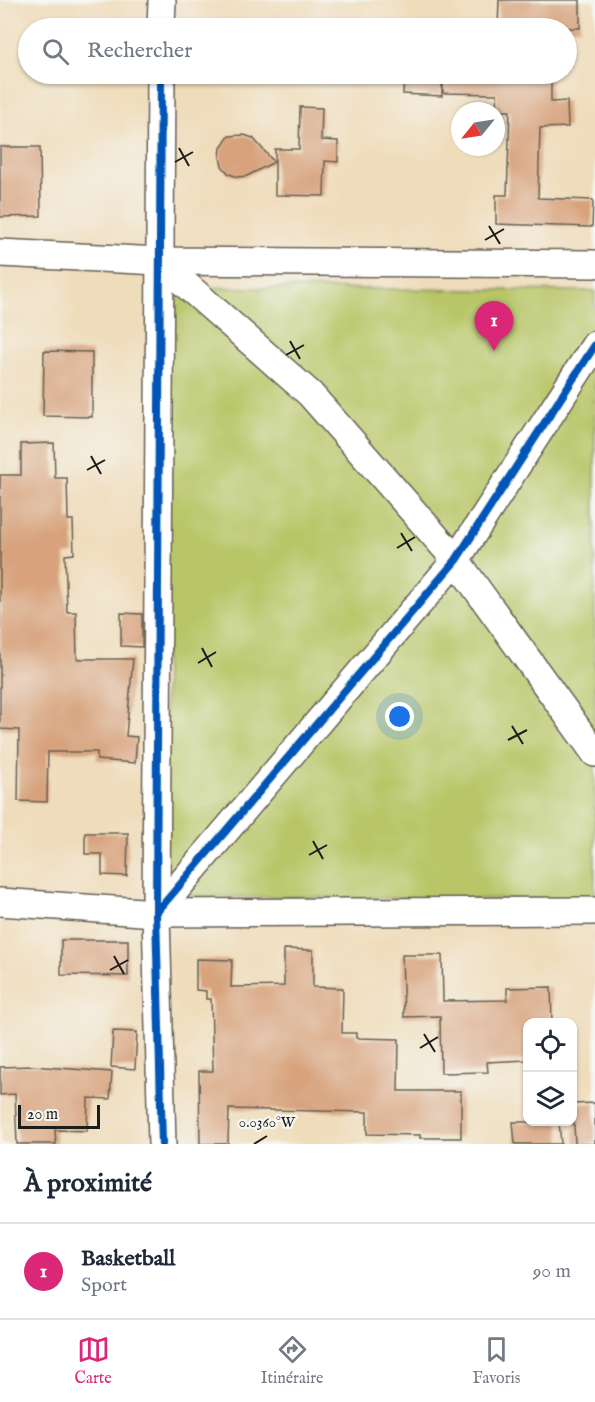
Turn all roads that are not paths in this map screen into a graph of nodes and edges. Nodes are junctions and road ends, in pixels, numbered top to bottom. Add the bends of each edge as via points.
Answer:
1 (162, 0) edge
2 (161, 18) edge
3 (161, 84) edge
4 (0, 253) edge
5 (159, 261) junction
6 (595, 264) edge
7 (595, 345) edge
8 (456, 560) junction
9 (595, 753) edge
10 (0, 902) edge
11 (595, 911) edge
12 (156, 913) junction
13 (162, 1144) edge

1 - 2 street
3 - 5 street
4 - 5 street
5 - 6 street
5 - 8 street via 310,394
5 - 12 street
7 - 8 street
8 - 9 street
8 - 12 street
10 - 12 street
11 - 12 street
12 - 13 street

